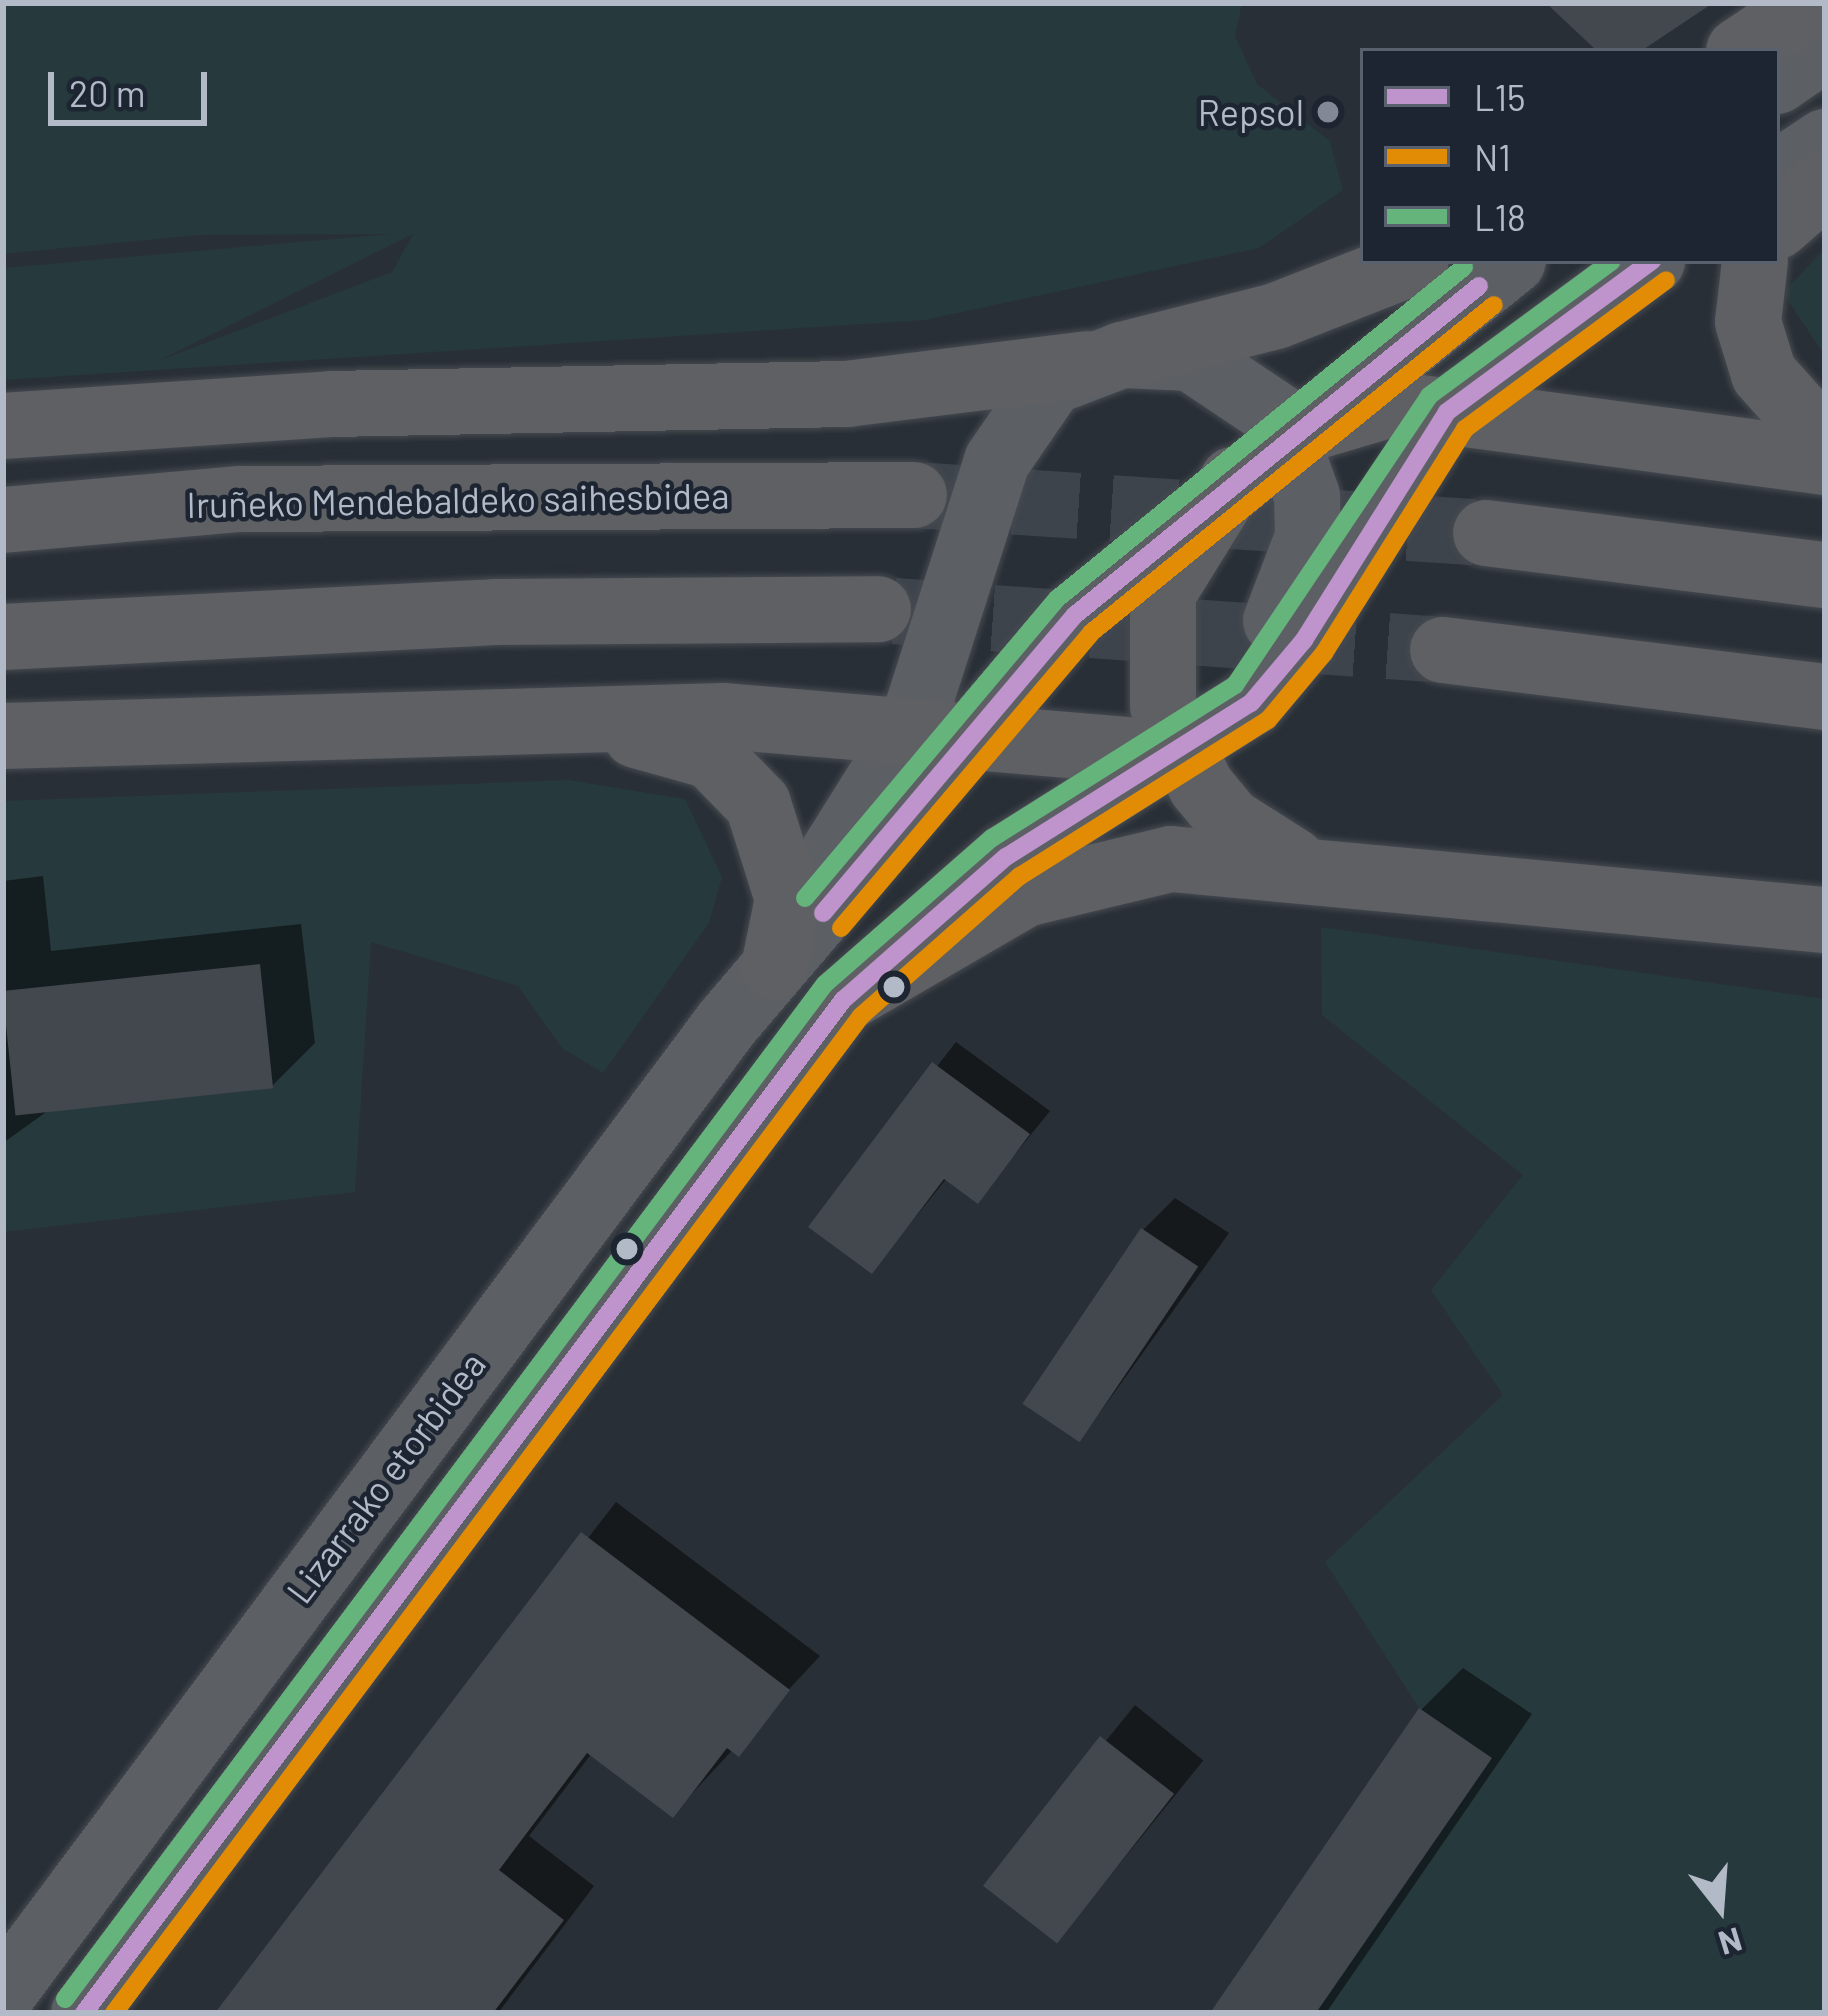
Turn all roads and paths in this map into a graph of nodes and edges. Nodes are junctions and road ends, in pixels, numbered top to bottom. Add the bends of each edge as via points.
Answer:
1 (1811, 3) edge
2 (1744, 48) edge
3 (1825, 48) edge
4 (1780, 79) edge
5 (1825, 142) edge
6 (1780, 172) edge
7 (1825, 184) edge
8 (1780, 223) edge
9 (1408, 264) edge
10 (1509, 264) edge
11 (1648, 264) edge
12 (1755, 264) edge
13 (1105, 359) junction
14 (1448, 412) junction
15 (3, 426) edge
16 (1287, 434) junction
17 (1825, 442) edge
18 (1825, 462) edge
19 (1233, 480) junction
20 (914, 495) tunnel mouth
21 (3, 520) edge
22 (1486, 533) tunnel mouth
23 (1825, 575) edge
24 (878, 609) tunnel mouth
25 (3, 637) edge
26 (1443, 650) tunnel mouth
27 (1825, 697) edge
28 (569, 716) junction
29 (911, 729) junction
30 (983, 735) junction
31 (3, 736) edge
32 (1197, 745) junction
33 (1296, 863) junction
34 (1825, 920) edge
35 (773, 967) junction
36 (843, 1000) junction
37 (3, 1993) edge
38 (84, 2013) edge

1 - 2 highway
3 - 4 highway
5 - 6 highway
7 - 8 highway
9 - 13 highway via 1276,316
10 - 16 highway
11 - 14 highway
12 - 17 highway via 1748,322 1764,374
13 - 15 highway via 870,393 331,404
13 - 16 highway via 1221,369
13 - 29 highway via 1030,399 998,460
14 - 16 highway via 1359,406
14 - 18 highway
14 - 32 highway via 1304,640
16 - 19 highway
16 - 32 highway via 1307,496 1301,572
19 - 30 highway via 1075,615
19 - 32 highway via 1163,593 1158,672
20 - 21 highway, Iruñeko Mendebaldeko saihesbidea via 240,499
22 - 23 highway
24 - 25 highway via 494,612
26 - 27 highway
28 - 29 highway
28 - 31 highway
28 - 35 highway via 711,756 738,777 758,804 788,898
29 - 30 highway
29 - 35 highway
30 - 32 highway
30 - 35 highway
32 - 33 highway via 1230,821
32 - 36 highway via 1006,857
33 - 34 highway
33 - 36 highway via 1172,859 1072,878 973,916
35 - 37 highway, Lizarrako etorbidea
36 - 38 highway

